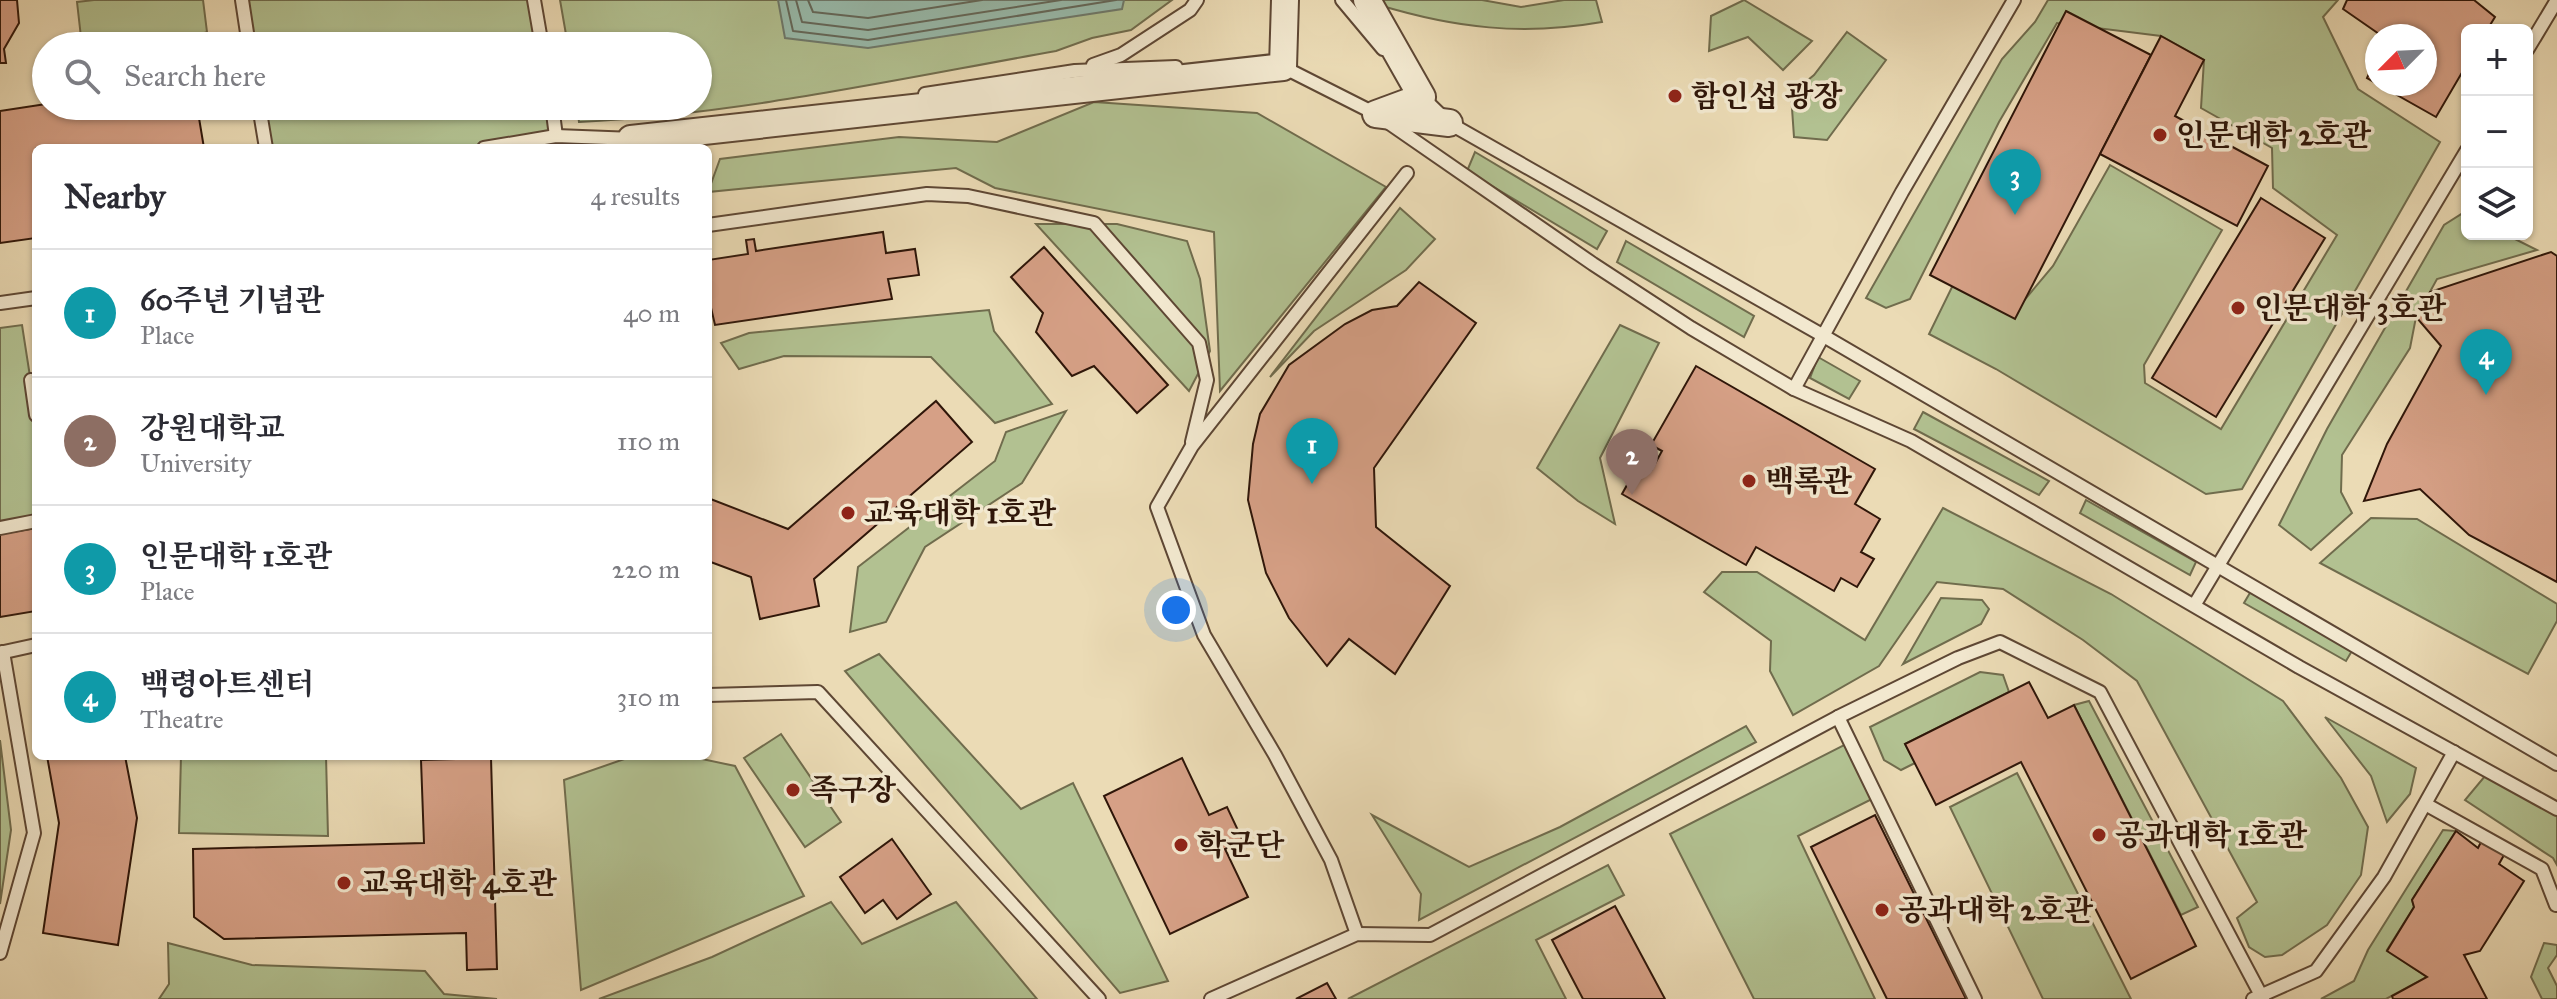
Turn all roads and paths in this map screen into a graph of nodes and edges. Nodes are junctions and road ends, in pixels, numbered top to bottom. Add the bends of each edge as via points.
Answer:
1 (242, 0) edge
2 (534, 0) edge
3 (1197, 0) edge
4 (1285, 0) edge
5 (1342, 0) edge
6 (1367, 0) edge
7 (2014, 0) edge
8 (2557, 0) edge
9 (247, 32) edge
10 (540, 32) edge
11 (2533, 40) edge
12 (1283, 60) junction
13 (1075, 71) junction
14 (1422, 97) junction
15 (1376, 114) junction
16 (261, 120) edge
17 (554, 120) edge
18 (1449, 123) junction
19 (556, 136) junction
20 (265, 144) edge
21 (508, 144) edge
22 (634, 144) edge
23 (2461, 160) edge
24 (1407, 173) dead end
25 (712, 224) edge
26 (32, 299) edge
27 (0, 303) edge
28 (1822, 335) junction
29 (31, 380) dead end
30 (32, 387) edge
31 (1794, 389) junction
32 (1192, 446) junction
33 (32, 522) edge
34 (0, 528) edge
35 (2218, 566) junction
36 (2195, 604) junction
37 (32, 646) edge
38 (1, 652) edge
39 (712, 695) edge
40 (1838, 717) junction
41 (2454, 752) junction
42 (2557, 764) edge
43 (2427, 805) junction
44 (2557, 809) edge
45 (2556, 905) edge
46 (1357, 934) junction
47 (0, 953) edge
48 (2259, 998) edge
49 (1099, 999) edge
50 (1211, 999) edge
51 (1975, 999) edge

1 - 9 lane
2 - 10 lane
3 - 13 lane via 1121,55
4 - 12 street
5 - 14 lane
6 - 14 street
7 - 28 lane
8 - 11 lane
12 - 13 lane
12 - 15 lane
12 - 22 street
13 - 22 lane
14 - 15 street
14 - 18 lane
15 - 18 lane
15 - 31 lane via 1593,264
16 - 20 lane
17 - 19 lane
18 - 28 lane
19 - 21 lane
19 - 22 lane
23 - 35 lane
24 - 32 lane
25 - 32 lane via 927,194 968,196 1094,223 1199,343 1207,380
26 - 27 lane
28 - 31 lane
28 - 35 lane
29 - 30 lane
31 - 36 lane via 1911,441
32 - 46 lane via 1157,507 1204,635 1331,860
33 - 34 lane
35 - 36 lane
35 - 42 lane
36 - 41 lane
37 - 38 lane
38 - 47 lane via 34,833
39 - 49 lane via 818,692
40 - 46 lane via 1430,935
40 - 48 lane via 2000,642 2100,692
40 - 51 lane
41 - 43 lane
41 - 44 lane
43 - 45 lane via 2542,869
43 - 48 lane via 2384,877 2316,971
46 - 50 lane

